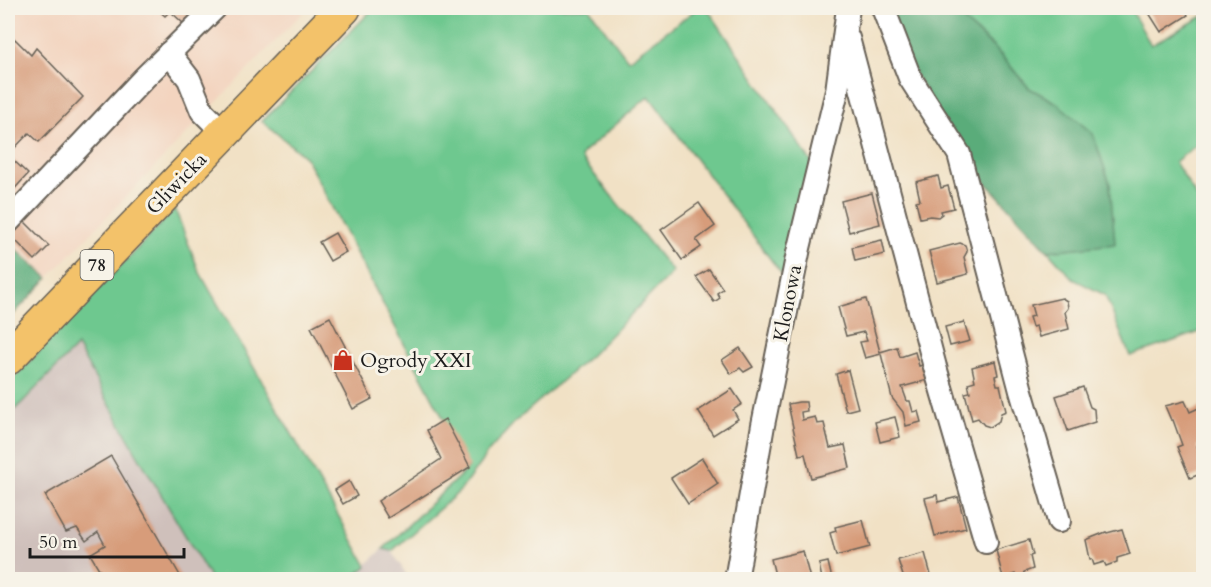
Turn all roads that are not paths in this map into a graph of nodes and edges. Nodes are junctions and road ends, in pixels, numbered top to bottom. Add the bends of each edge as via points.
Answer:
1 (214, 8) edge
2 (344, 8) edge
3 (883, 8) edge
4 (847, 18) edge
5 (169, 53) junction
6 (224, 133) junction
7 (8, 222) edge
8 (8, 358) edge
9 (1059, 521) dead end
10 (986, 542) dead end
11 (736, 579) edge

1 - 5 street
2 - 6 main road, Gliwicka / 78
3 - 9 street via 910,78 959,154
4 - 10 street, Klonowa via 935,367
4 - 11 street, Klonowa via 837,91 799,248
5 - 6 street via 189,79 202,111
5 - 7 street
6 - 8 main road, Gliwicka / 78

